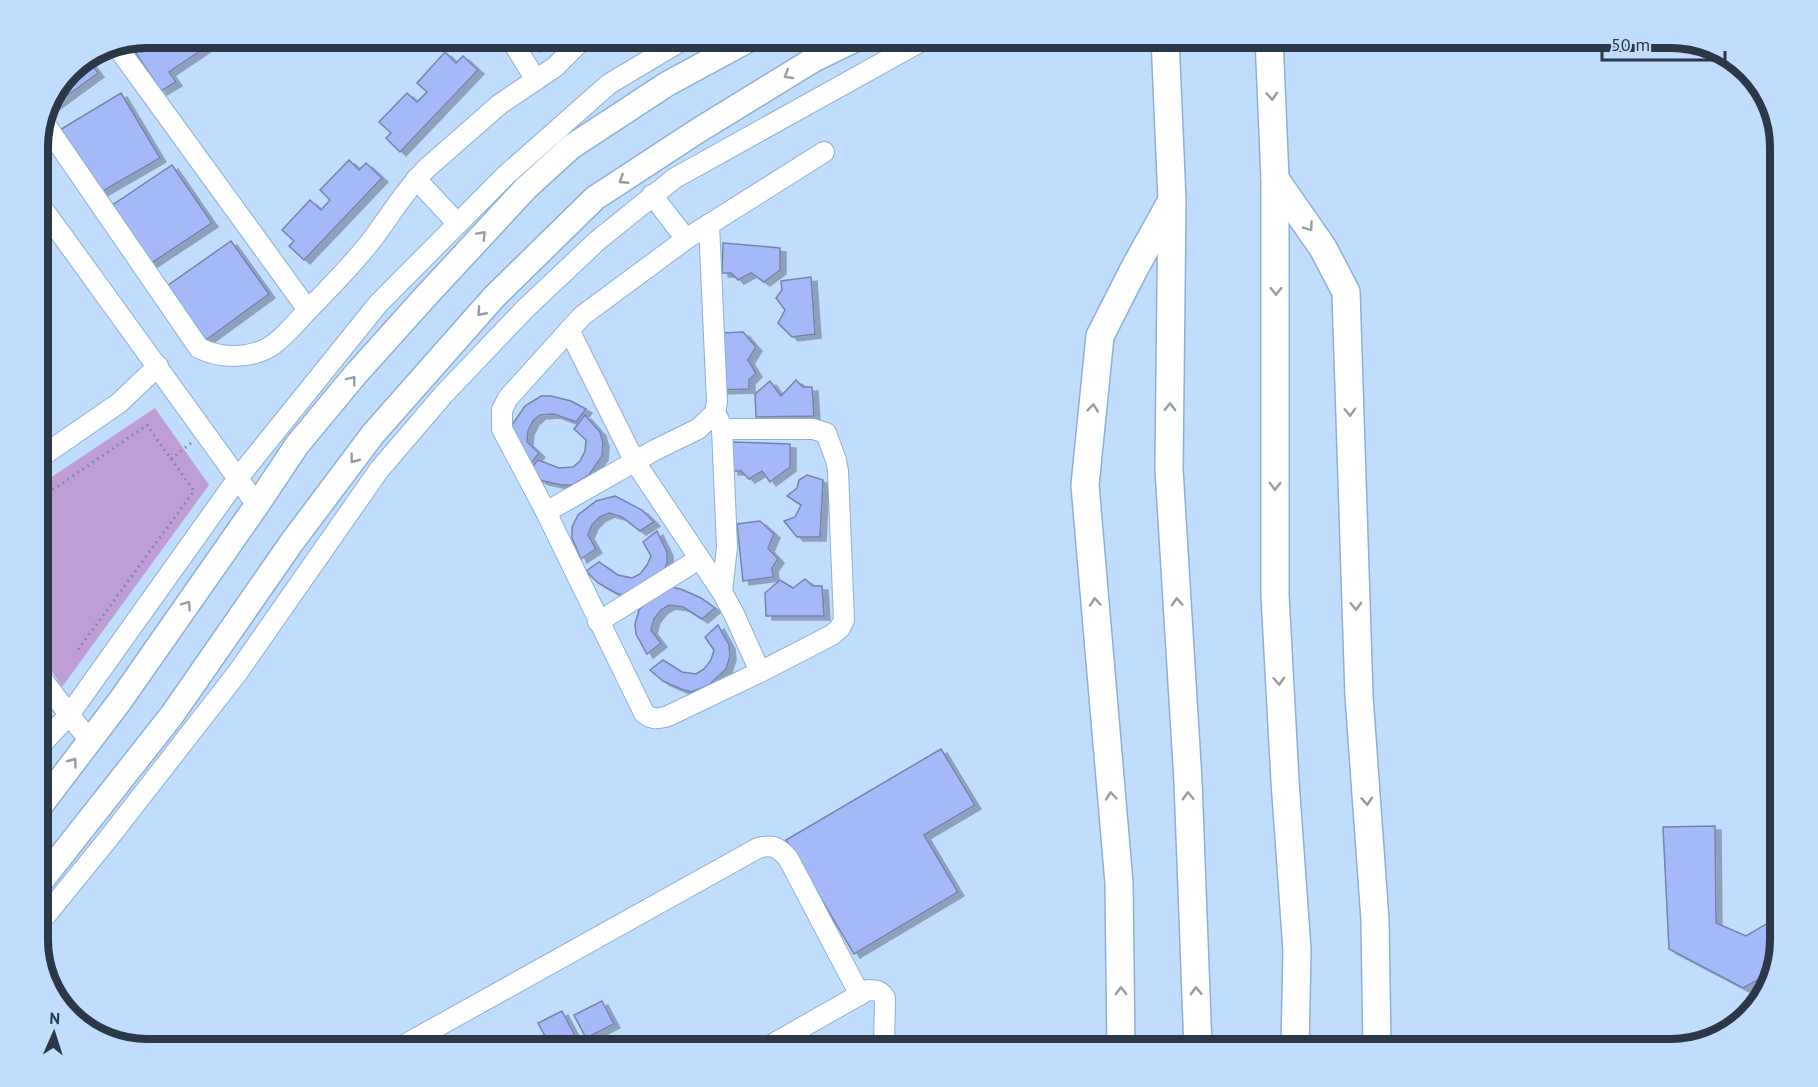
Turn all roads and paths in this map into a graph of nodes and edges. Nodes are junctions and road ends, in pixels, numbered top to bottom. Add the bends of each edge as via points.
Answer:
1 (516, 48) edge
2 (575, 48) edge
3 (669, 48) edge
4 (734, 48) edge
5 (838, 48) edge
6 (854, 48) edge
7 (908, 48) edge
8 (1165, 48) edge
9 (1269, 48) edge
10 (121, 52) edge
11 (860, 74) junction
12 (536, 80) junction
13 (50, 131) edge
14 (824, 152) dead end
15 (416, 179) junction
16 (1275, 179) junction
17 (652, 195) junction
18 (1172, 200) junction
19 (48, 216) edge
20 (458, 224) junction
21 (709, 224) junction
22 (686, 239) junction
23 (308, 310) junction
24 (569, 330) junction
25 (158, 366) junction
26 (719, 421) junction
27 (204, 433) junction
28 (48, 452) edge
29 (171, 459) junction
30 (634, 462) junction
31 (238, 478) junction
32 (48, 493) edge
33 (257, 505) junction
34 (546, 512) junction
35 (699, 559) junction
36 (722, 592) junction
37 (598, 622) junction
38 (77, 651) dead end
39 (760, 672) junction
40 (48, 687) edge
41 (69, 715) junction
42 (48, 737) edge
43 (89, 740) junction
44 (48, 795) edge
45 (48, 872) edge
46 (48, 913) edge
47 (860, 995) junction
48 (417, 1039) edge
49 (783, 1039) edge
50 (884, 1039) edge
51 (1121, 1039) edge
52 (1198, 1039) edge
53 (1295, 1039) edge
54 (1377, 1039) edge

1 - 12 street
2 - 12 street
3 - 20 street via 609,84 506,174
33 -> 4 street via 297,445 355,375 526,188 572,147 654,92
5 -> 45 street via 699,130 595,198 494,297 373,434 292,542 172,716
6 - 11 street
7 - 11 street
8 - 18 main road
9 -> 16 main road
10 - 23 street
11 - 17 street via 675,178
12 - 15 street via 500,104
13 - 23 street via 199,348 219,356 257,353 277,342
14 - 21 street
15 - 20 street
15 - 23 street via 373,238
16 -> 53 main road via 1275,595 1298,950
16 -> 54 main road via 1323,248 1346,292 1359,696 1375,921
17 - 22 street
17 - 46 street via 526,308 379,470 238,672
51 -> 18 main road via 1119,883 1085,485 1100,336
52 -> 18 main road via 1188,781 1169,469
19 - 25 street
20 - 31 street via 378,304
21 - 22 street
21 - 26 street
22 - 24 street via 582,316
24 - 30 street
24 - 34 street via 502,410 502,429
25 - 27 street
25 - 28 street via 118,403
26 - 30 street
26 - 36 street via 727,547
26 - 39 street via 820,430 830,439 837,460 844,620 832,635
27 - 29 path
27 - 31 street
29 - 32 path via 147,425
29 - 38 path via 194,491
30 - 34 street
30 - 35 street
31 - 33 street
31 - 41 street
43 -> 33 street
34 - 37 street
35 - 36 street
35 - 37 street
36 - 39 street
37 - 39 street via 650,718 668,716
40 - 41 street
41 - 42 street
41 - 43 street
44 -> 43 street
47 - 48 street via 788,858 773,845 758,848
47 - 49 street
47 - 50 street via 876,990 885,998

